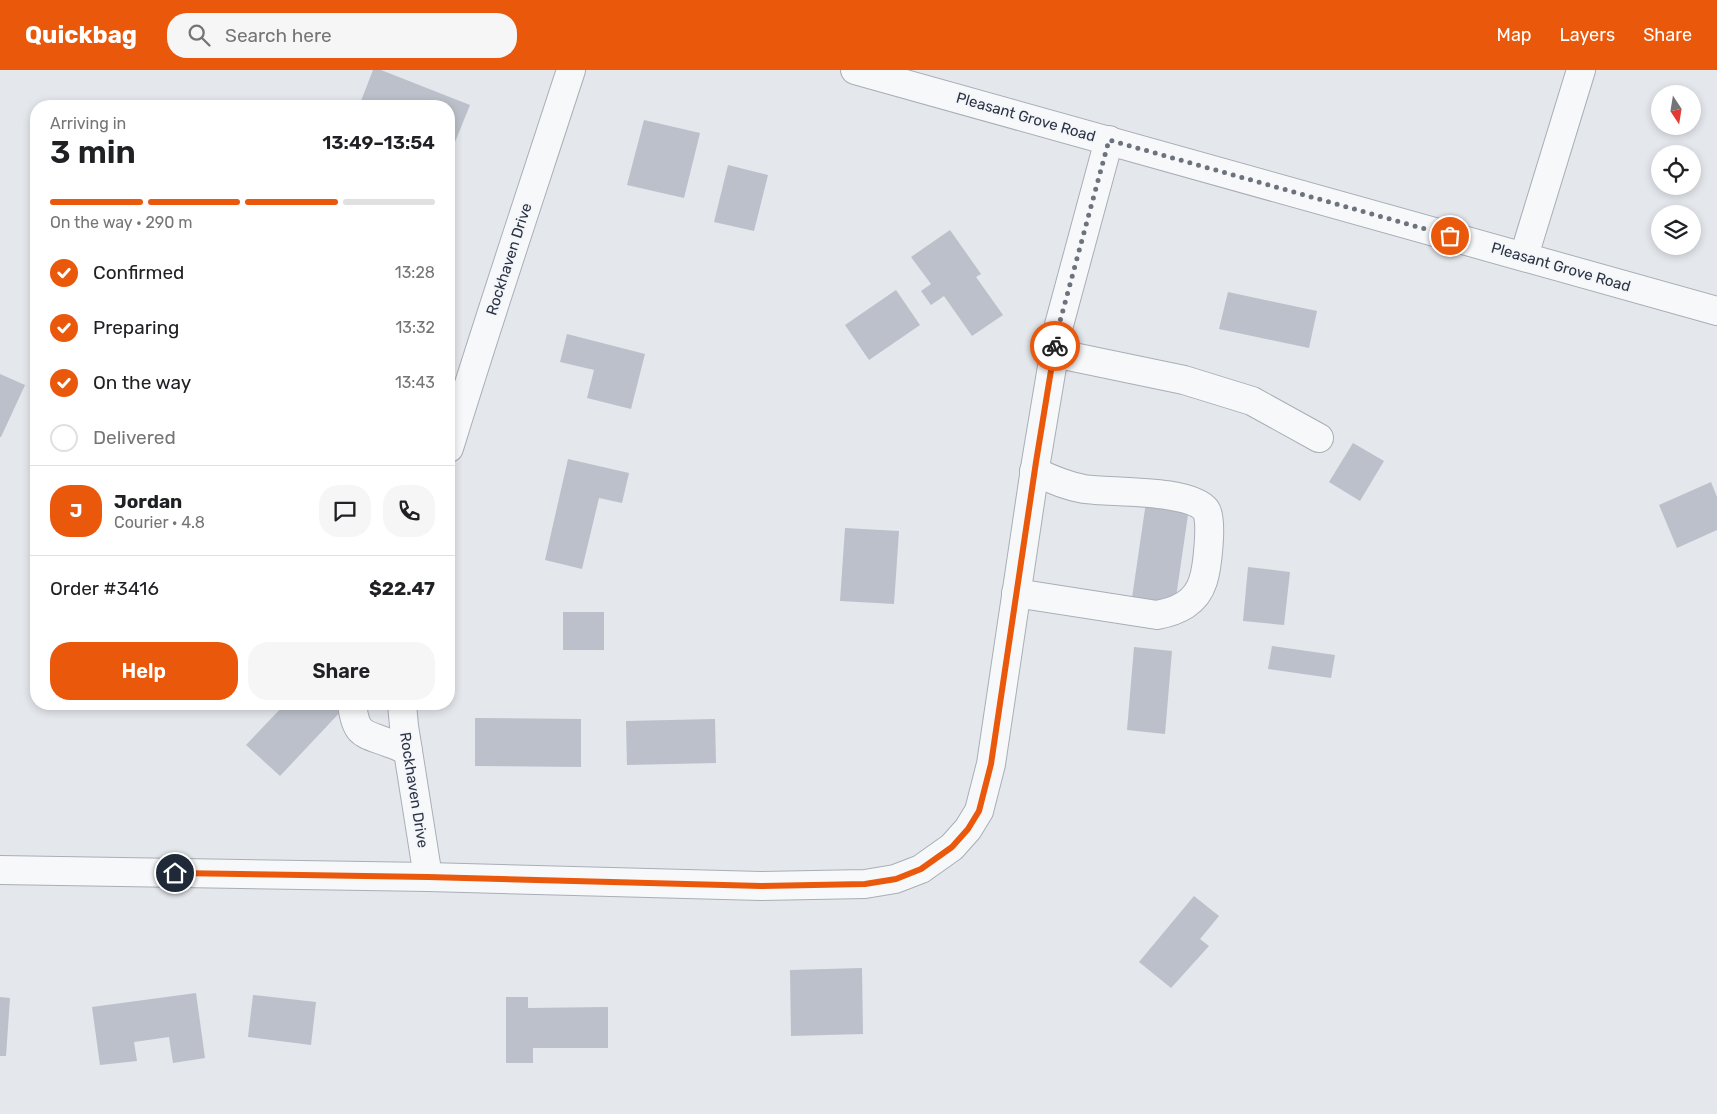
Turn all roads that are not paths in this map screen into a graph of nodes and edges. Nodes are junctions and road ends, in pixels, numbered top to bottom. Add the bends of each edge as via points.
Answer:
1 (571, 70) edge
2 (855, 70) edge
3 (1582, 70) edge
4 (1109, 140) junction
5 (1524, 256) junction
6 (1717, 311) edge
7 (1054, 352) junction
8 (455, 428) edge
9 (1319, 438) dead end
10 (1034, 471) junction
11 (1016, 593) junction
12 (353, 710) edge
13 (403, 710) edge
14 (408, 751) junction
15 (0, 870) edge
16 (428, 877) junction

1 - 8 street, Rockhaven Drive
2 - 4 street, Pleasant Grove Road
3 - 5 street
4 - 5 street, Pleasant Grove Road
4 - 7 street
5 - 6 street, Pleasant Grove Road
7 - 9 street via 1184,380 1252,401
7 - 10 street
10 - 11 street
10 - 11 street via 1084,489 1180,496 1195,502 1206,510 1210,523 1204,577 1200,589 1188,604 1157,616
11 - 16 street via 991,764 979,811 952,847 921,869 896,879 865,884 761,886
12 - 14 street via 356,724 364,735
13 - 14 street, Rockhaven Drive
14 - 16 street, Rockhaven Drive
15 - 16 street

